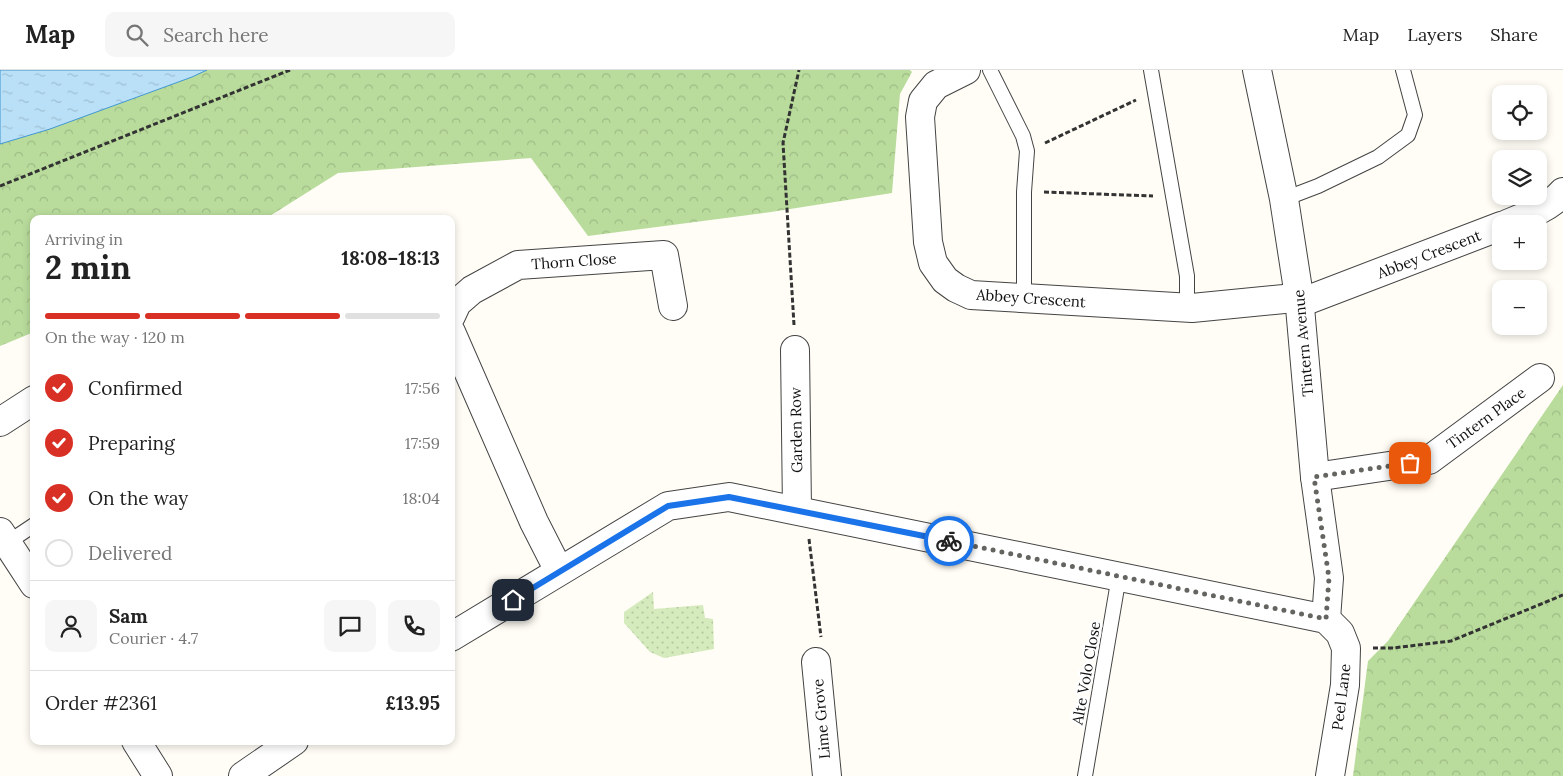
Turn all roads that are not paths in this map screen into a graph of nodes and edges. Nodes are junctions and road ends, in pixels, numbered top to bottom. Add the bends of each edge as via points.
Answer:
1 (966, 70) edge
2 (990, 70) edge
3 (1151, 70) edge
4 (1257, 70) edge
5 (1403, 70) edge
6 (1563, 192) edge
7 (1284, 199) junction
8 (1529, 215) edge
9 (1492, 229) edge
10 (1024, 299) junction
11 (1299, 299) junction
12 (673, 306) dead end
13 (455, 307) edge
14 (1187, 308) junction
15 (455, 341) edge
16 (795, 350) road end
17 (1540, 378) dead end
18 (30, 403) edge
19 (0, 422) edge
20 (1314, 477) junction
21 (801, 511) junction
22 (30, 527) edge
23 (4, 537) edge
24 (559, 571) junction
25 (1119, 576) junction
26 (30, 578) edge
27 (1326, 619) junction
28 (455, 635) edge
29 (816, 662) road end
30 (139, 745) edge
31 (288, 745) edge
32 (158, 776) edge
33 (243, 776) edge
34 (827, 776) edge
35 (1085, 776) edge
36 (1330, 776) edge

1 - 10 street, Abbey Crescent via 936,85 923,101 920,117 928,242 933,263 945,280 971,295
2 - 10 lane via 1023,136 1027,151
3 - 14 lane via 1187,276
4 - 7 street, Tintern Avenue
5 - 7 lane via 1416,115 1408,135 1378,156
6 - 8 street
7 - 11 street, Tintern Avenue
9 - 11 street, Abbey Crescent
10 - 14 street, Abbey Crescent
11 - 14 street, Abbey Crescent
11 - 20 street, Tintern Avenue
12 - 13 street, Thorn Close via 664,255 518,265 472,290
15 - 24 street via 534,522
16 - 21 street, Garden Row
17 - 20 street, Tintern Place via 1429,460
18 - 19 street
20 - 27 street, Tintern Avenue via 1329,578
21 - 24 street via 729,497 668,506
21 - 25 street
22 - 23 lane
23 - 26 street
24 - 28 street
25 - 27 street
25 - 35 lane, Alte Volo Close
27 - 36 street, Peel Lane via 1340,633 1346,648 1345,685
29 - 34 street, Lime Grove
30 - 32 street
31 - 33 street

